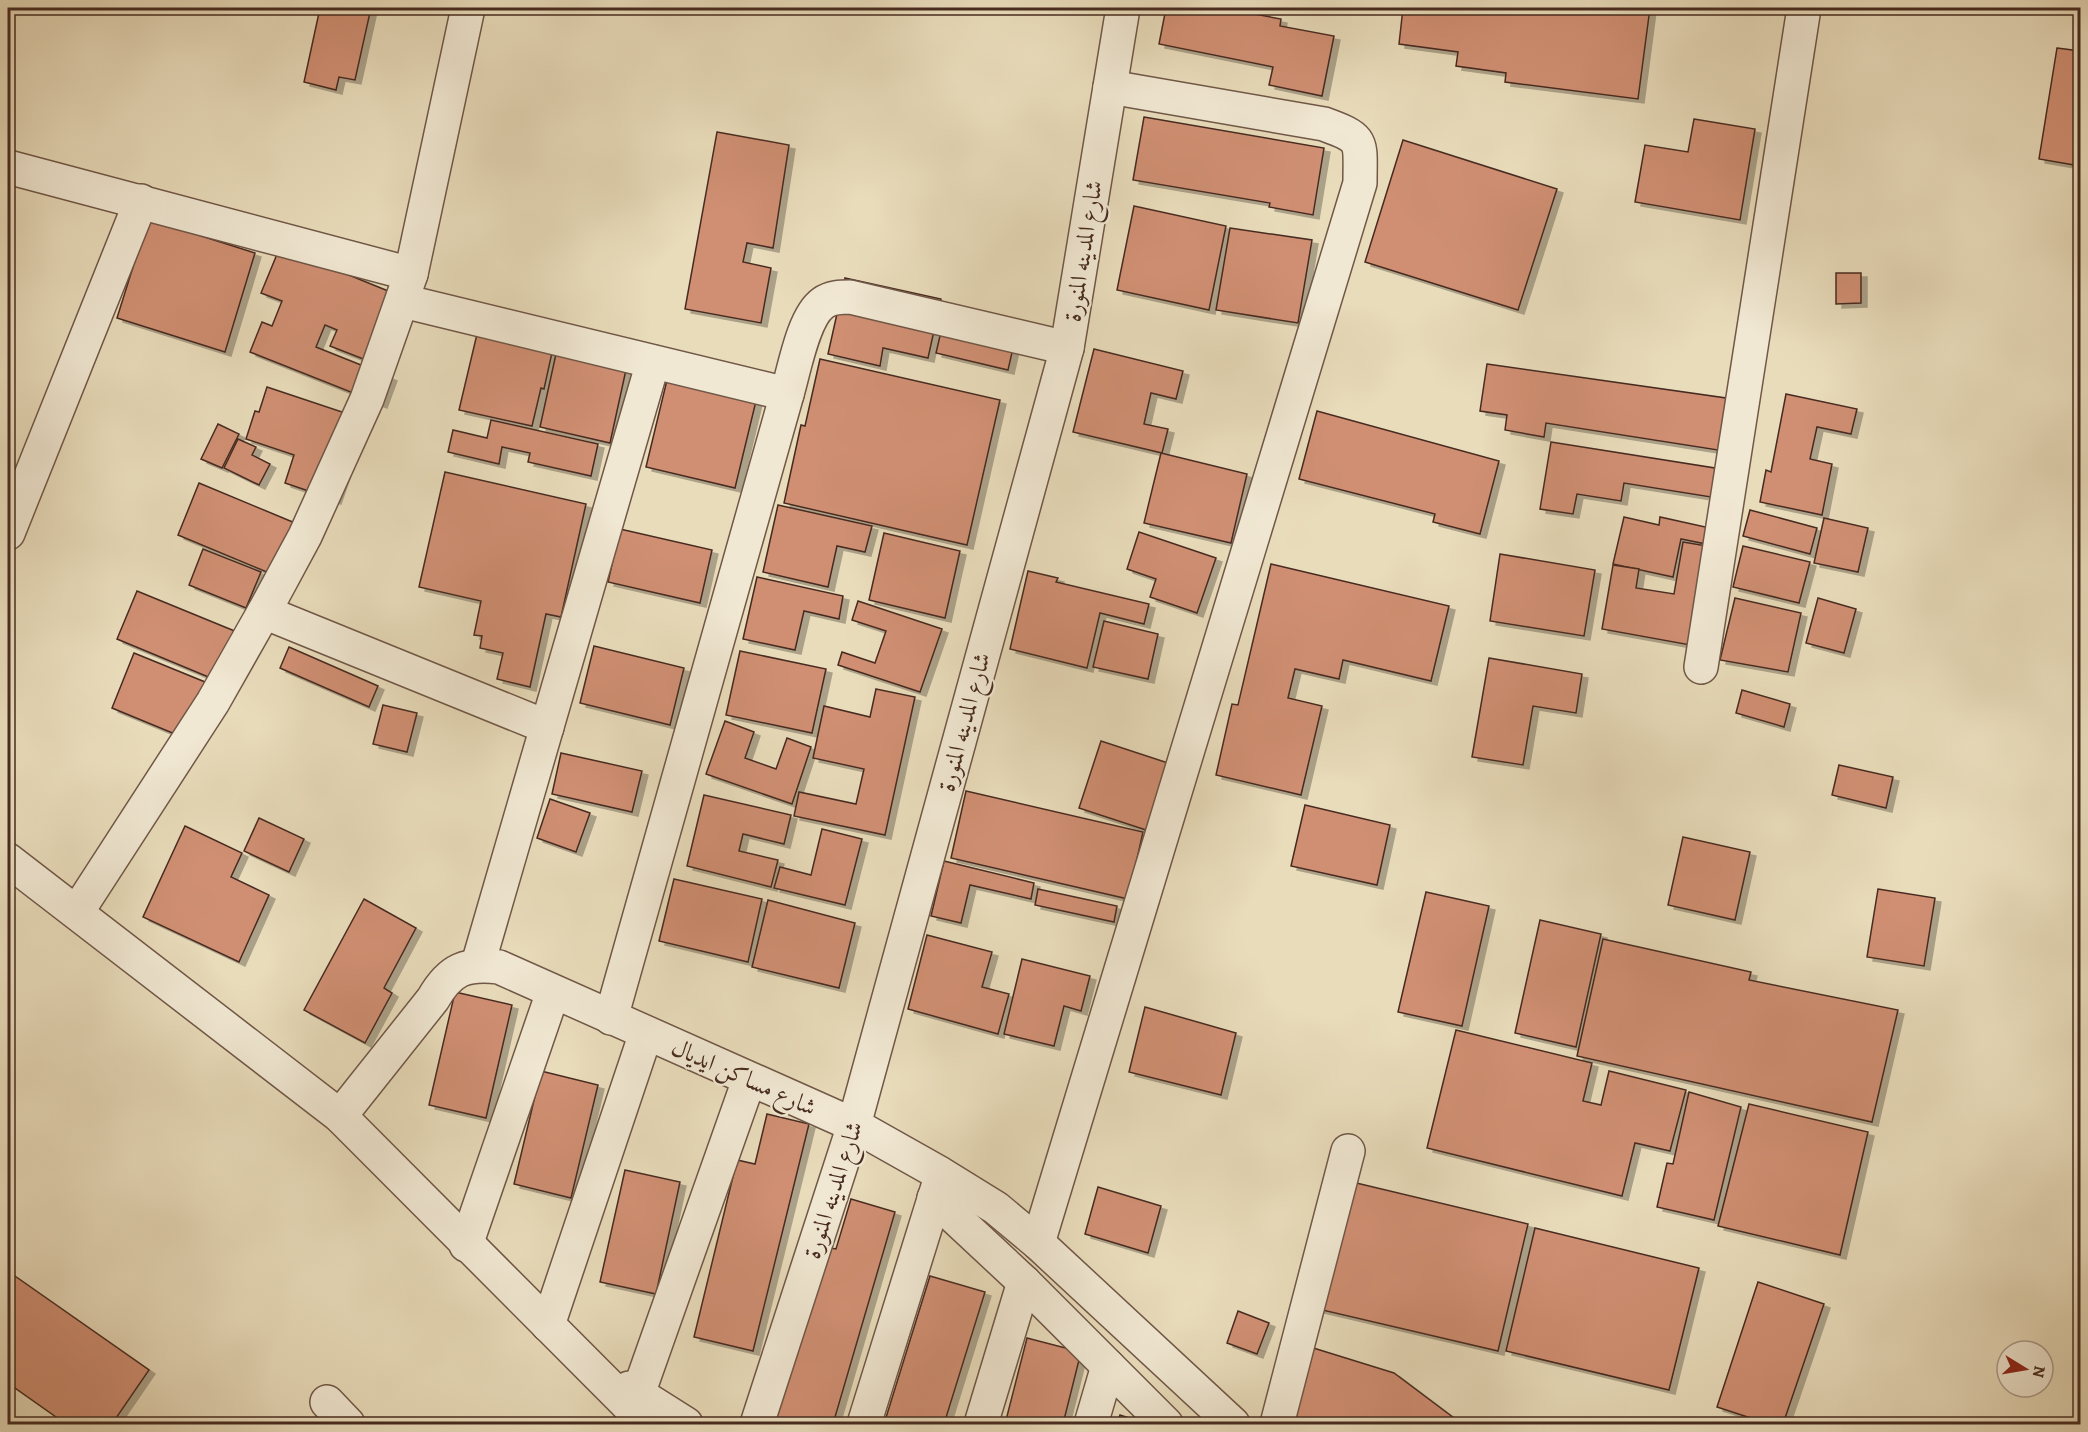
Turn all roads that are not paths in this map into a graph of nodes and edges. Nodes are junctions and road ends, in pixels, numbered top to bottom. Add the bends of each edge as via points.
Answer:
1 (468, 8) edge
2 (1123, 8) edge
3 (1803, 8) edge
4 (1110, 87) junction
5 (8, 166) edge
6 (141, 201) junction
7 (407, 287) junction
8 (1067, 348) junction
9 (653, 362) junction
10 (788, 394) junction
11 (8, 533) edge
12 (264, 612) junction
13 (1701, 667) dead end
14 (547, 727) junction
15 (8, 860) edge
16 (77, 912) junction
17 (477, 964) junction
18 (554, 992) junction
19 (611, 1018) junction
20 (646, 1033) junction
21 (749, 1080) junction
22 (340, 1116) junction
23 (854, 1125) junction
24 (1348, 1151) dead end
25 (938, 1186) junction
26 (1038, 1243) junction
27 (466, 1245) junction
28 (1024, 1282) junction
29 (548, 1325) junction
30 (576, 1354) junction
31 (1108, 1366) junction
32 (638, 1394) junction
33 (647, 1425) edge
34 (686, 1425) edge
35 (757, 1425) edge
36 (864, 1425) edge
37 (981, 1425) edge
38 (1091, 1425) edge
39 (1166, 1425) edge
40 (1233, 1425) edge
41 (1277, 1425) edge

1 - 7 street
2 - 4 street, شارع المدينه المنورة
3 - 13 street
4 - 8 street, شارع المدينه المنورة
4 - 26 street via 1324,124 1352,134 1360,147 1360,183
5 - 6 street
6 - 7 street
6 - 11 street
7 - 9 street
7 - 12 street via 367,399 305,536
8 - 10 street via 850,297 836,297 823,303 812,316
8 - 23 street, شارع المدينه المنورة
9 - 10 street
9 - 14 street
10 - 19 street
12 - 14 street
12 - 16 street via 213,702
14 - 17 street
15 - 16 street
16 - 22 street
17 - 18 street, شارع مساكن ايديال via 499,967
17 - 22 street via 459,970 443,982
18 - 19 street, شارع مساكن ايديال
18 - 27 street
19 - 20 street, شارع مساكن ايديال
20 - 21 street, شارع مساكن ايديال
20 - 29 street
21 - 23 street, شارع مساكن ايديال
21 - 32 street
22 - 27 street
23 - 25 street, شارع مساكن ايديال
23 - 35 street, شارع المدينه المنورة
24 - 41 street
25 - 26 street, شارع مساكن ايديال via 996,1208
25 - 28 street
25 - 36 street
26 - 40 street, شارع مساكن ايديال
27 - 29 street
28 - 31 street
28 - 37 street
29 - 30 street
30 - 32 street
30 - 33 street
31 - 38 street
31 - 39 street
32 - 34 street

